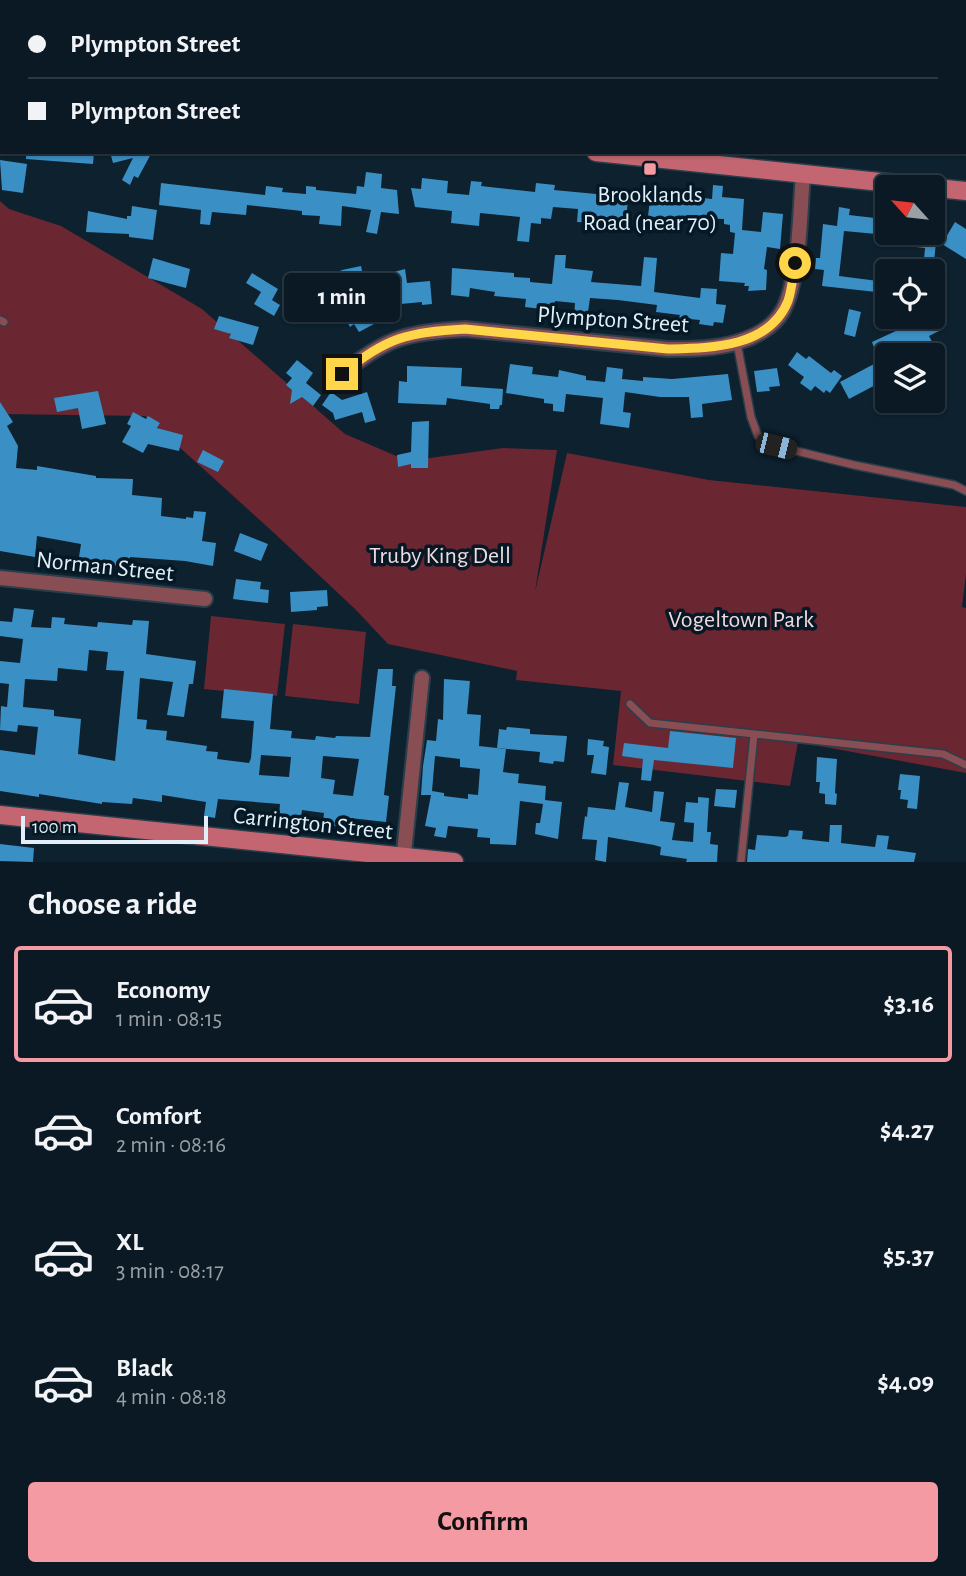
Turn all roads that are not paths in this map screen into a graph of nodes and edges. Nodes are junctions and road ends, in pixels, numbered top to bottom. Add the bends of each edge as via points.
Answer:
1 (615, 154) edge
2 (803, 174) junction
3 (966, 191) edge
4 (737, 343) junction
5 (342, 374) dead end
6 (966, 491) edge
7 (0, 578) edge
8 (205, 599) dead end
9 (422, 678) dead end
10 (630, 704) dead end
11 (754, 735) junction
12 (966, 765) edge
13 (0, 815) edge
14 (403, 859) edge
15 (454, 862) edge
16 (741, 862) edge

1 - 2 main road
2 - 3 main road
2 - 4 street, Plympton Street via 788,301 769,327
4 - 5 street, Plympton Street via 668,349 439,330 387,342
4 - 6 lane via 758,436 776,446
7 - 8 street, Norman Street
9 - 14 street
10 - 11 lane via 650,723
11 - 12 lane via 943,754
11 - 16 lane
13 - 14 main road, Carrington Street
14 - 15 main road, Carrington Street

